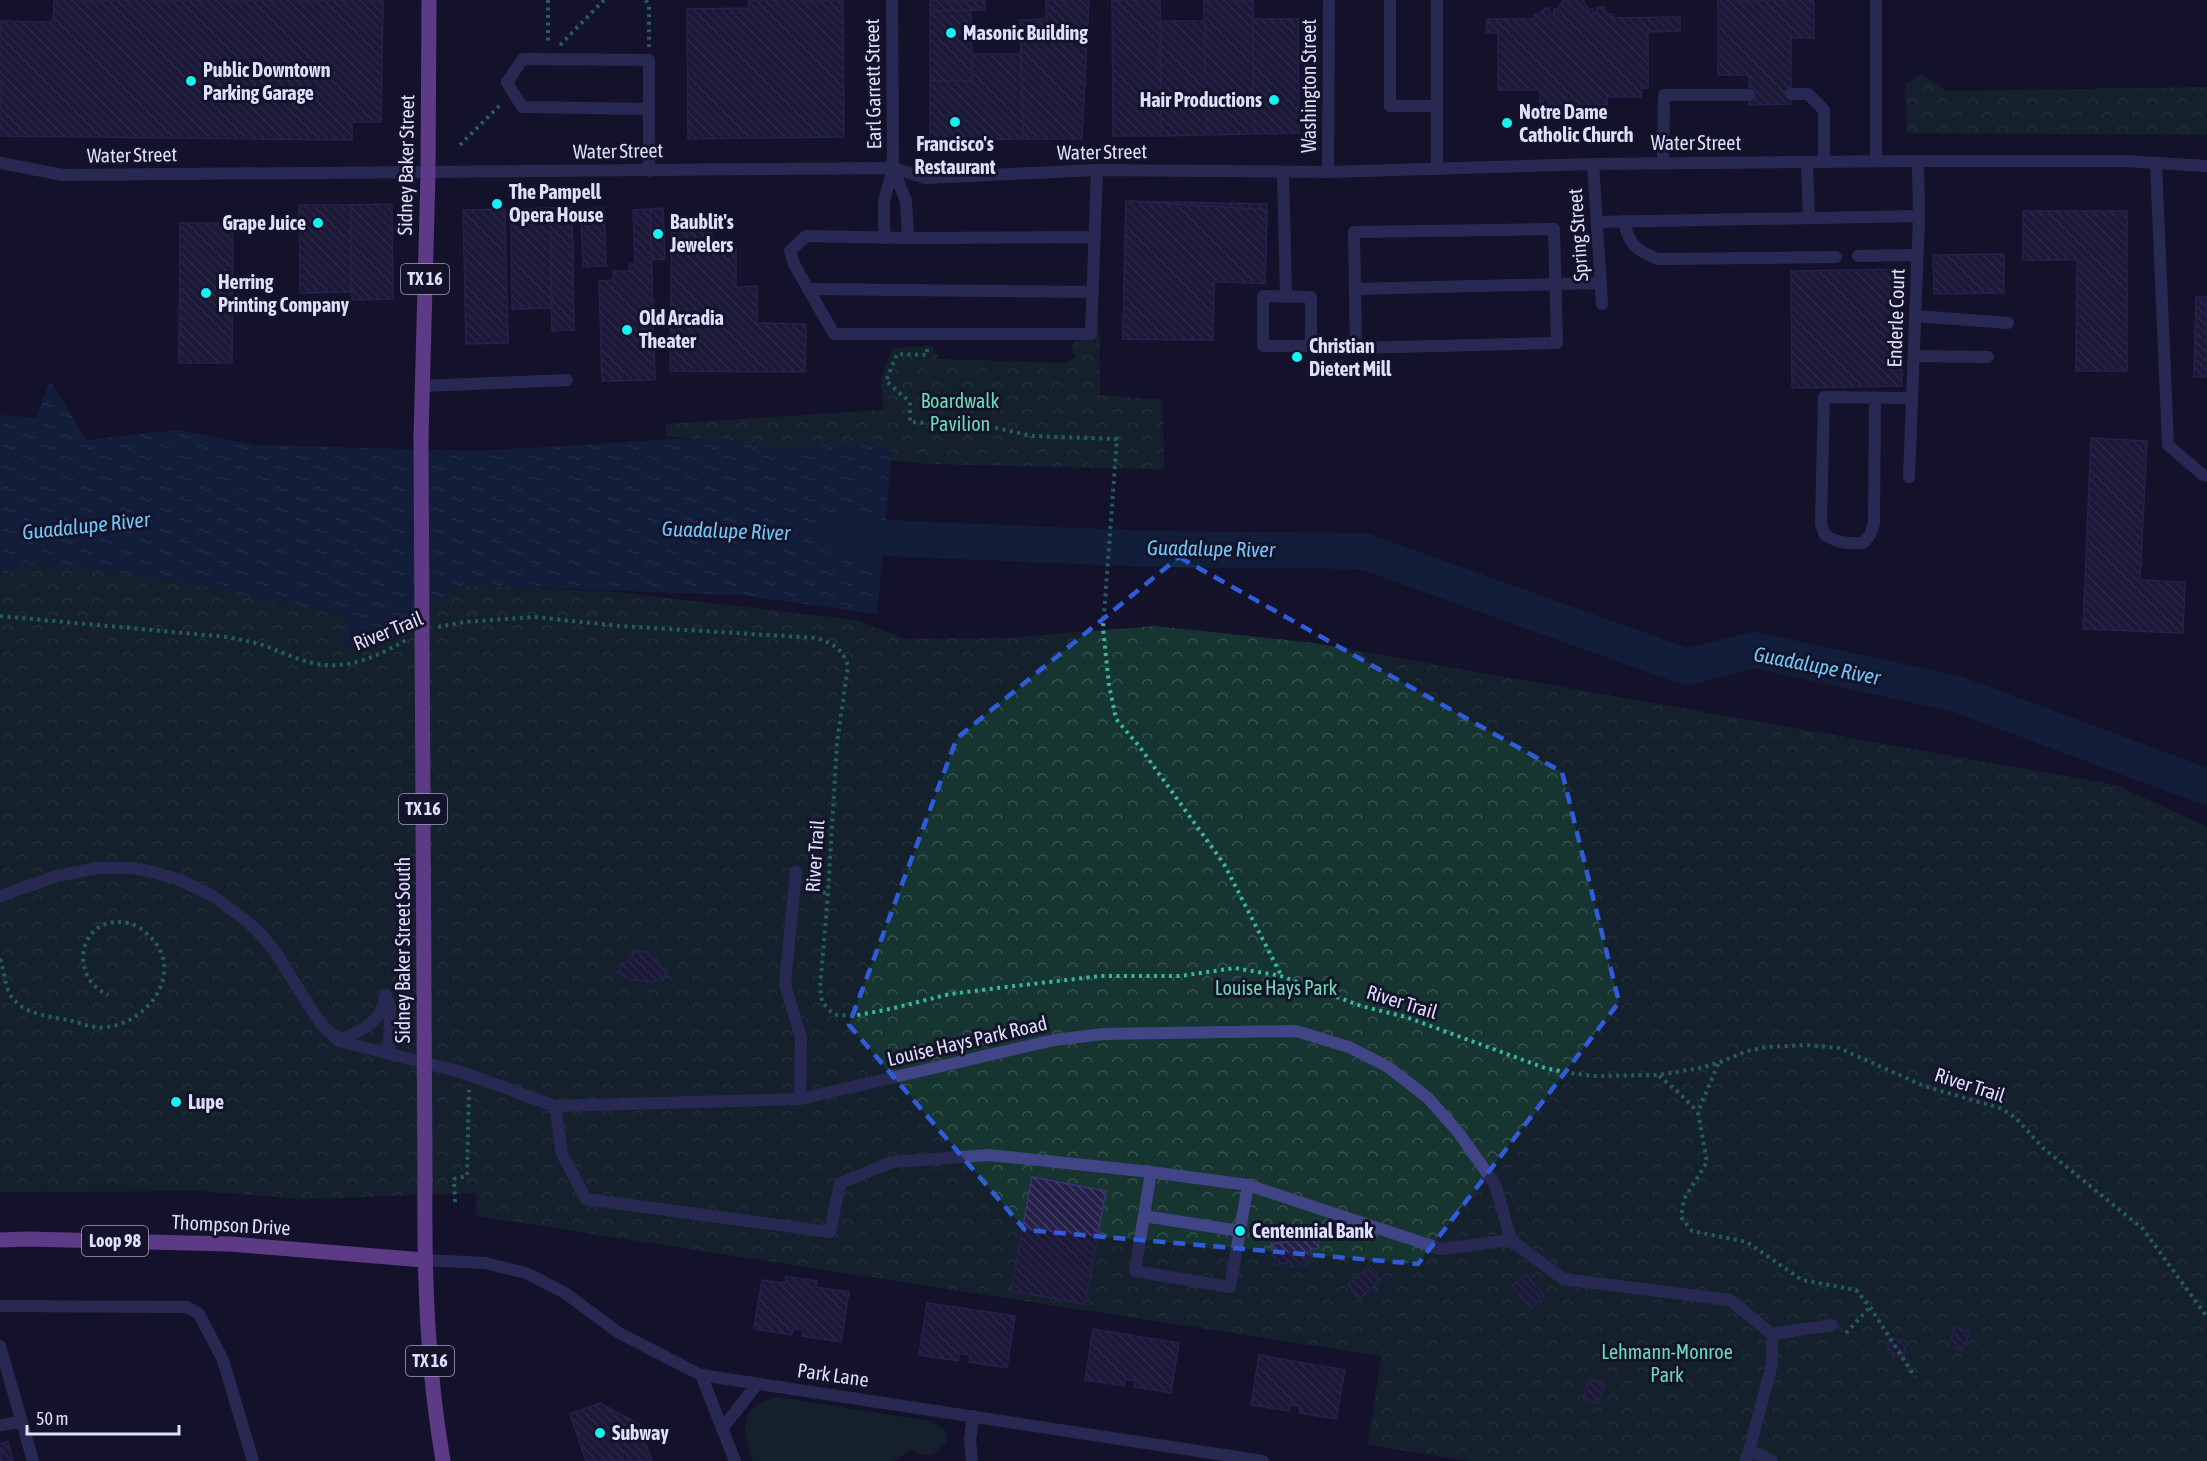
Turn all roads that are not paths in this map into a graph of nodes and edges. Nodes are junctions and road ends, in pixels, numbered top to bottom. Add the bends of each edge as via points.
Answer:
1 (429, 0) edge
2 (892, 0) edge
3 (1329, 0) edge
4 (1390, 0) edge
5 (1437, 0) edge
6 (1876, 0) edge
7 (1749, 94) dead end
8 (1791, 94) dead end
9 (1437, 106) junction
10 (649, 109) junction
11 (1876, 161) junction
12 (1918, 161) junction
13 (1807, 162) junction
14 (1824, 162) junction
15 (0, 163) edge
16 (1663, 163) junction
17 (2156, 163) junction
18 (1593, 164) junction
19 (2207, 166) edge
20 (893, 168) junction
21 (1437, 169) junction
22 (1097, 170) junction
23 (649, 171) junction
24 (1283, 172) junction
25 (1328, 172) junction
26 (428, 173) junction
27 (1919, 216) junction
28 (1809, 218) junction
29 (1624, 221) junction
30 (1597, 222) junction
31 (1095, 237) junction
32 (884, 238) junction
33 (909, 238) junction
34 (1918, 255) junction
35 (1857, 256) dead end
36 (1836, 257) dead end
37 (1601, 283) junction
38 (1556, 284) junction
39 (808, 289) junction
40 (1355, 289) junction
41 (1093, 292) junction
42 (1286, 297) junction
43 (1602, 304) dead end
44 (1916, 316) junction
45 (2008, 323) dead end
46 (1311, 346) junction
47 (1356, 348) junction
48 (1914, 356) junction
49 (1988, 357) dead end
50 (567, 380) dead end
51 (423, 386) junction
52 (1875, 398) junction
53 (1912, 398) junction
54 (421, 438) joint
55 (2207, 476) edge
56 (1910, 477) dead end
57 (796, 872) dead end
58 (0, 896) edge
59 (339, 1041) junction
60 (389, 1053) junction
61 (800, 1100) junction
62 (555, 1106) junction
63 (1151, 1172) junction
64 (1248, 1185) junction
65 (1144, 1216) junction
66 (1240, 1231) junction
67 (0, 1240) edge
68 (1511, 1240) junction
69 (424, 1260) junction
70 (0, 1306) edge
71 (1832, 1325) dead end
72 (1772, 1334) junction
73 (0, 1346) edge
74 (700, 1375) junction
75 (758, 1384) junction
76 (973, 1416) junction
77 (22, 1422) junction
78 (0, 1425) edge
79 (722, 1429) junction
80 (1747, 1456) edge
81 (33, 1461) edge
82 (253, 1461) edge
83 (443, 1461) edge
84 (735, 1461) edge
85 (972, 1461) edge
86 (1263, 1461) edge
87 (1772, 1461) edge

1 - 26 main road, Sidney Baker Street / TX 16
2 - 20 street, Earl Garrett Street
3 - 25 street, Washington Street
4 - 9 street via 1390,106
5 - 9 street
6 - 11 street
7 - 16 street via 1664,95
8 - 14 street via 1808,94 1824,110
9 - 21 street
10 - 10 street via 649,60 523,59 507,82 522,107
10 - 23 street
11 - 12 street, Water Street
11 - 14 street, Water Street
12 - 17 street, Water Street
12 - 27 street, Enderle Court
13 - 14 street, Water Street
13 - 16 street, Water Street
13 - 28 street
15 - 26 street, Water Street via 63,175
16 - 18 street, Water Street
17 - 19 street, Water Street
17 - 55 street via 2168,445
18 - 21 street, Water Street
18 - 30 street, Spring Street
20 - 22 street, Water Street via 926,178
20 - 23 street, Water Street
20 - 32 street via 884,201
20 - 33 street via 906,201
21 - 25 street, Water Street
22 - 24 street, Water Street
22 - 31 street
23 - 26 street, Water Street
24 - 25 street, Water Street
24 - 42 street
26 - 51 main road, Sidney Baker Street / TX 16
27 - 28 street
27 - 34 street, Enderle Court
28 - 29 street
29 - 30 street
29 - 36 street via 1627,237 1643,254 1658,259
30 - 37 street, Spring Street
31 - 33 street
31 - 41 street
32 - 33 street
32 - 39 street via 806,236 790,251
34 - 35 street
34 - 44 street, Enderle Court
37 - 38 street
37 - 43 street, Spring Street
38 - 40 street
38 - 40 street via 1554,229 1354,232
38 - 47 street via 1557,343
39 - 41 street
39 - 41 street via 834,334 1091,334
40 - 47 street
42 - 46 street via 1311,297
42 - 46 street via 1263,296 1263,346
44 - 45 street
44 - 48 street, Enderle Court
46 - 47 street
48 - 49 street
48 - 53 street, Enderle Court
50 - 51 street
51 - 54 main road, Sidney Baker Street / TX 16
52 - 52 street via 1824,397 1821,524 1825,535 1836,542 1863,543 1874,523
52 - 53 street
53 - 56 street, Enderle Court
54 - 69 main road, Sidney Baker Street South / TX 16, bridge
57 - 61 street via 785,984 801,1038
58 - 59 street via 57,876 97,868 132,868 180,880 213,896 262,936 323,1026
59 - 60 street, Louise Hays Park Road
59 - 60 street via 372,1024 383,1009 386,995 390,1008
60 - 62 street, Louise Hays Park Road via 469,1074
61 - 62 street, Louise Hays Park Road
61 - 68 street, Louise Hays Park Road via 1054,1040 1296,1030 1349,1047 1388,1067 1428,1098 1496,1184
62 - 63 street via 562,1154 586,1199 831,1232 840,1184 892,1162 989,1155
63 - 64 street
63 - 65 street
64 - 66 street
64 - 68 street via 1441,1249
65 - 66 street
65 - 66 street via 1135,1271 1230,1287
67 - 69 main road, Thompson Drive / Loop 98 via 230,1244
68 - 72 street via 1563,1279 1730,1300
69 - 74 street, Park Lane via 485,1263 526,1272 566,1293 619,1333
69 - 83 main road, Sidney Baker Street South / TX 16 via 430,1374
70 - 82 street via 187,1307 199,1314 223,1360
71 - 72 street
72 - 80 street via 1772,1364
73 - 77 street
74 - 75 street, Park Lane
74 - 79 street
75 - 76 street, Park Lane
75 - 79 street
76 - 85 street
76 - 86 street, Park Lane
77 - 78 street
77 - 81 street
79 - 84 street
80 - 87 street

